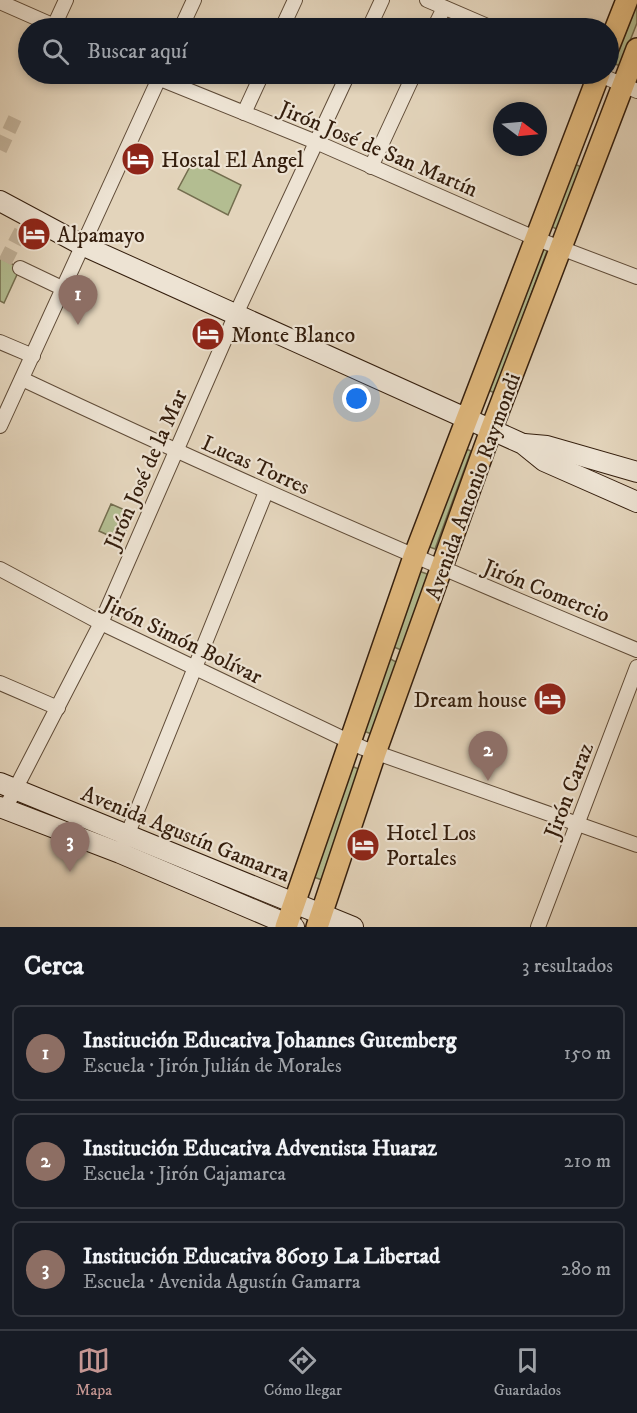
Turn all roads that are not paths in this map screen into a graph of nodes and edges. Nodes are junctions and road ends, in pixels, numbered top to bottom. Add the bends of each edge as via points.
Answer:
1 (66, 0) edge
2 (194, 0) edge
3 (294, 0) edge
4 (382, 0) edge
5 (427, 0) edge
6 (627, 0) edge
7 (0, 2) edge
8 (444, 8) junction
9 (36, 18) edge
10 (60, 18) edge
11 (186, 18) edge
12 (286, 18) edge
13 (374, 18) edge
14 (439, 18) edge
15 (468, 18) edge
16 (619, 21) edge
17 (637, 49) edge
18 (152, 84) edge
19 (177, 84) edge
20 (257, 84) edge
21 (343, 84) edge
22 (409, 84) edge
23 (595, 84) edge
24 (630, 88) edge
25 (244, 112) junction
26 (316, 142) junction
27 (571, 148) junction
28 (594, 157) junction
29 (371, 167) junction
30 (0, 201) edge
31 (537, 239) junction
32 (84, 246) junction
33 (560, 248) junction
34 (20, 268) dead end
35 (637, 277) edge
36 (64, 289) junction
37 (236, 314) junction
38 (0, 342) edge
39 (33, 356) junction
40 (22, 379) junction
41 (467, 419) junction
42 (0, 426) edge
43 (491, 430) junction
44 (523, 444) junction
45 (176, 452) junction
46 (637, 472) edge
47 (266, 492) junction
48 (637, 502) edge
49 (414, 557) junction
50 (0, 569) edge
51 (441, 570) junction
52 (101, 623) junction
53 (637, 650) edge
54 (637, 667) edge
55 (196, 668) junction
56 (0, 683) edge
57 (58, 708) junction
58 (350, 742) junction
59 (375, 753) junction
60 (7, 786) edge
61 (3, 808) edge
62 (576, 825) junction
63 (128, 835) junction
64 (637, 845) edge
65 (120, 853) junction
66 (294, 903) junction
67 (319, 921) edge
68 (289, 926) edge
69 (353, 927) edge
70 (538, 927) edge

1 - 10 street
2 - 11 street
3 - 12 street
4 - 13 street
5 - 8 street
6 - 16 main road
7 - 9 street
8 - 14 street
8 - 15 street
17 - 24 main road, Avenida Antonio Raymondi
18 - 32 street
19 - 25 street, Jirón José de San Martín
20 - 25 street
21 - 26 street, Jirón José de la Mar
22 - 29 street
23 - 27 main road, Avenida Antonio Raymondi
24 - 28 main road, Avenida Antonio Raymondi
25 - 26 street, Jirón José de San Martín
26 - 29 street, Jirón José de San Martín
26 - 37 street, Jirón José de la Mar
27 - 28 main road
27 - 31 main road, Avenida Antonio Raymondi
28 - 33 main road, Avenida Antonio Raymondi
29 - 31 street, Jirón José de San Martín
30 - 32 main road
31 - 33 street, Jirón José de San Martín
31 - 41 main road, Avenida Antonio Raymondi
32 - 36 street
32 - 37 main road
33 - 35 street, Jirón José de San Martín
33 - 43 main road, Avenida Antonio Raymondi
34 - 36 street
36 - 39 street
37 - 41 main road
37 - 45 street, Jirón José de la Mar
38 - 39 street
39 - 40 street
40 - 42 street
40 - 45 street, Lucas Torres
41 - 43 main road
41 - 49 main road, Avenida Antonio Raymondi
43 - 44 main road
43 - 51 main road, Avenida Antonio Raymondi
44 - 46 main road via 547,446
44 - 48 main road via 544,461
45 - 47 street, Lucas Torres
45 - 52 street, Jirón José de la Mar
47 - 49 street, Lucas Torres
47 - 55 street
49 - 51 street, Lucas Torres
49 - 58 main road, Avenida Antonio Raymondi
50 - 52 street, Jirón Simón Bolívar
51 - 53 street, Jirón Comercio
51 - 59 main road, Avenida Antonio Raymondi
52 - 55 street, Jirón Simón Bolívar
52 - 57 street, Jirón José de la Mar
54 - 62 street, Jirón Caraz
55 - 58 street, Jirón Simón Bolívar
55 - 63 street
56 - 57 street
57 - 60 street, Jirón José de la Mar
58 - 59 street, Jirón Simón Bolívar
58 - 66 main road, Avenida Antonio Raymondi
59 - 62 street, Jirón Simón Bolívar
59 - 67 main road, Avenida Antonio Raymondi
60 - 61 street, Jirón José de la Mar
60 - 63 main road, Avenida Agustín Gamarra
61 - 65 main road, Avenida Agustín Gamarra
62 - 64 street, Jirón Simón Bolívar
62 - 70 street, Jirón Caraz
63 - 65 street
63 - 66 main road, Avenida Agustín Gamarra
65 - 68 main road, Avenida Agustín Gamarra
66 - 67 main road, Avenida Agustín Gamarra
66 - 68 main road, Avenida Antonio Raymondi
67 - 69 main road, Avenida Agustín Gamarra

